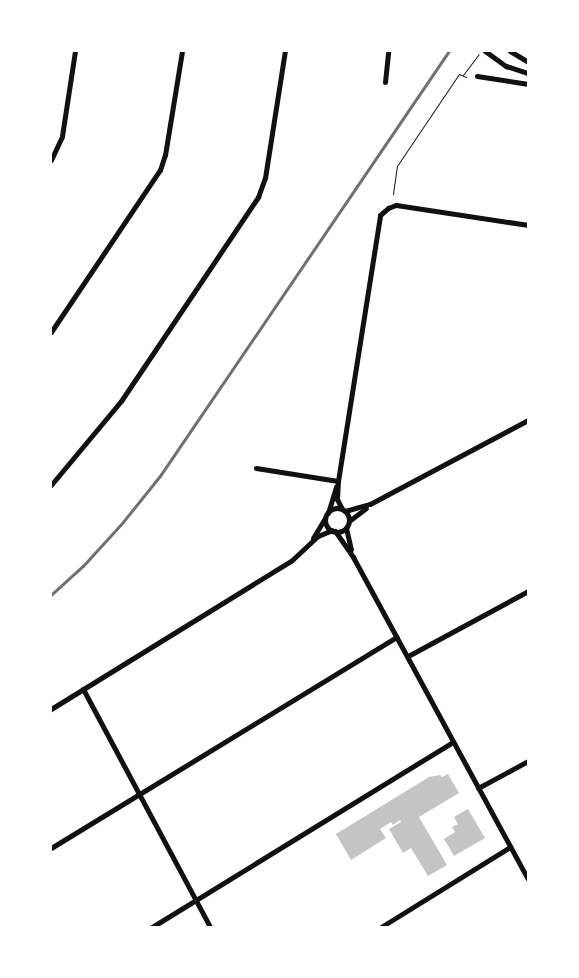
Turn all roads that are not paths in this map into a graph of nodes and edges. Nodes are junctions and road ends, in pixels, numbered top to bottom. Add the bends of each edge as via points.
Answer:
1 (75, 51) edge
2 (182, 51) edge
3 (285, 51) edge
4 (388, 51) edge
5 (486, 51) edge
6 (510, 51) edge
7 (528, 62) edge
8 (528, 73) edge
9 (477, 76) dead end
10 (385, 82) dead end
11 (528, 84) edge
12 (51, 160) edge
13 (528, 225) edge
14 (51, 332) edge
15 (528, 420) edge
16 (256, 468) dead end
17 (338, 481) junction
18 (51, 485) edge
19 (370, 504) junction
20 (343, 510) junction
21 (327, 515) junction
22 (349, 521) junction
23 (346, 528) junction
24 (333, 531) junction
25 (306, 546) junction
26 (353, 557) junction
27 (528, 591) edge
28 (397, 637) junction
29 (408, 656) junction
30 (83, 689) junction
31 (51, 708) edge
32 (453, 742) junction
33 (528, 761) edge
34 (478, 788) junction
35 (139, 794) junction
36 (510, 847) junction
37 (51, 848) edge
38 (528, 879) edge
39 (196, 900) junction
40 (152, 927) edge
41 (210, 927) edge
42 (381, 927) edge

1 - 12 street via 62,136
2 - 14 street via 160,170
3 - 18 street via 265,178 258,197 121,401
4 - 10 street
5 - 8 street via 506,66
6 - 7 street
9 - 11 street
13 - 17 street via 396,205 380,215
15 - 19 street
16 - 17 street
17 - 20 street via 337,499
17 - 21 street
19 - 20 street
19 - 22 street
20 - 21 street via 334,509
20 - 22 street
21 - 24 street via 326,524
21 - 25 street
22 - 23 street
23 - 24 street
23 - 26 street
24 - 25 street via 318,536
24 - 26 street
25 - 30 street via 291,560
26 - 28 street
27 - 29 street
28 - 29 street
28 - 35 street
29 - 32 street
30 - 31 street
30 - 35 street
32 - 34 street
32 - 39 street
33 - 34 street
34 - 36 street
35 - 37 street
35 - 39 street
36 - 38 street
36 - 42 street
39 - 40 street
39 - 41 street

